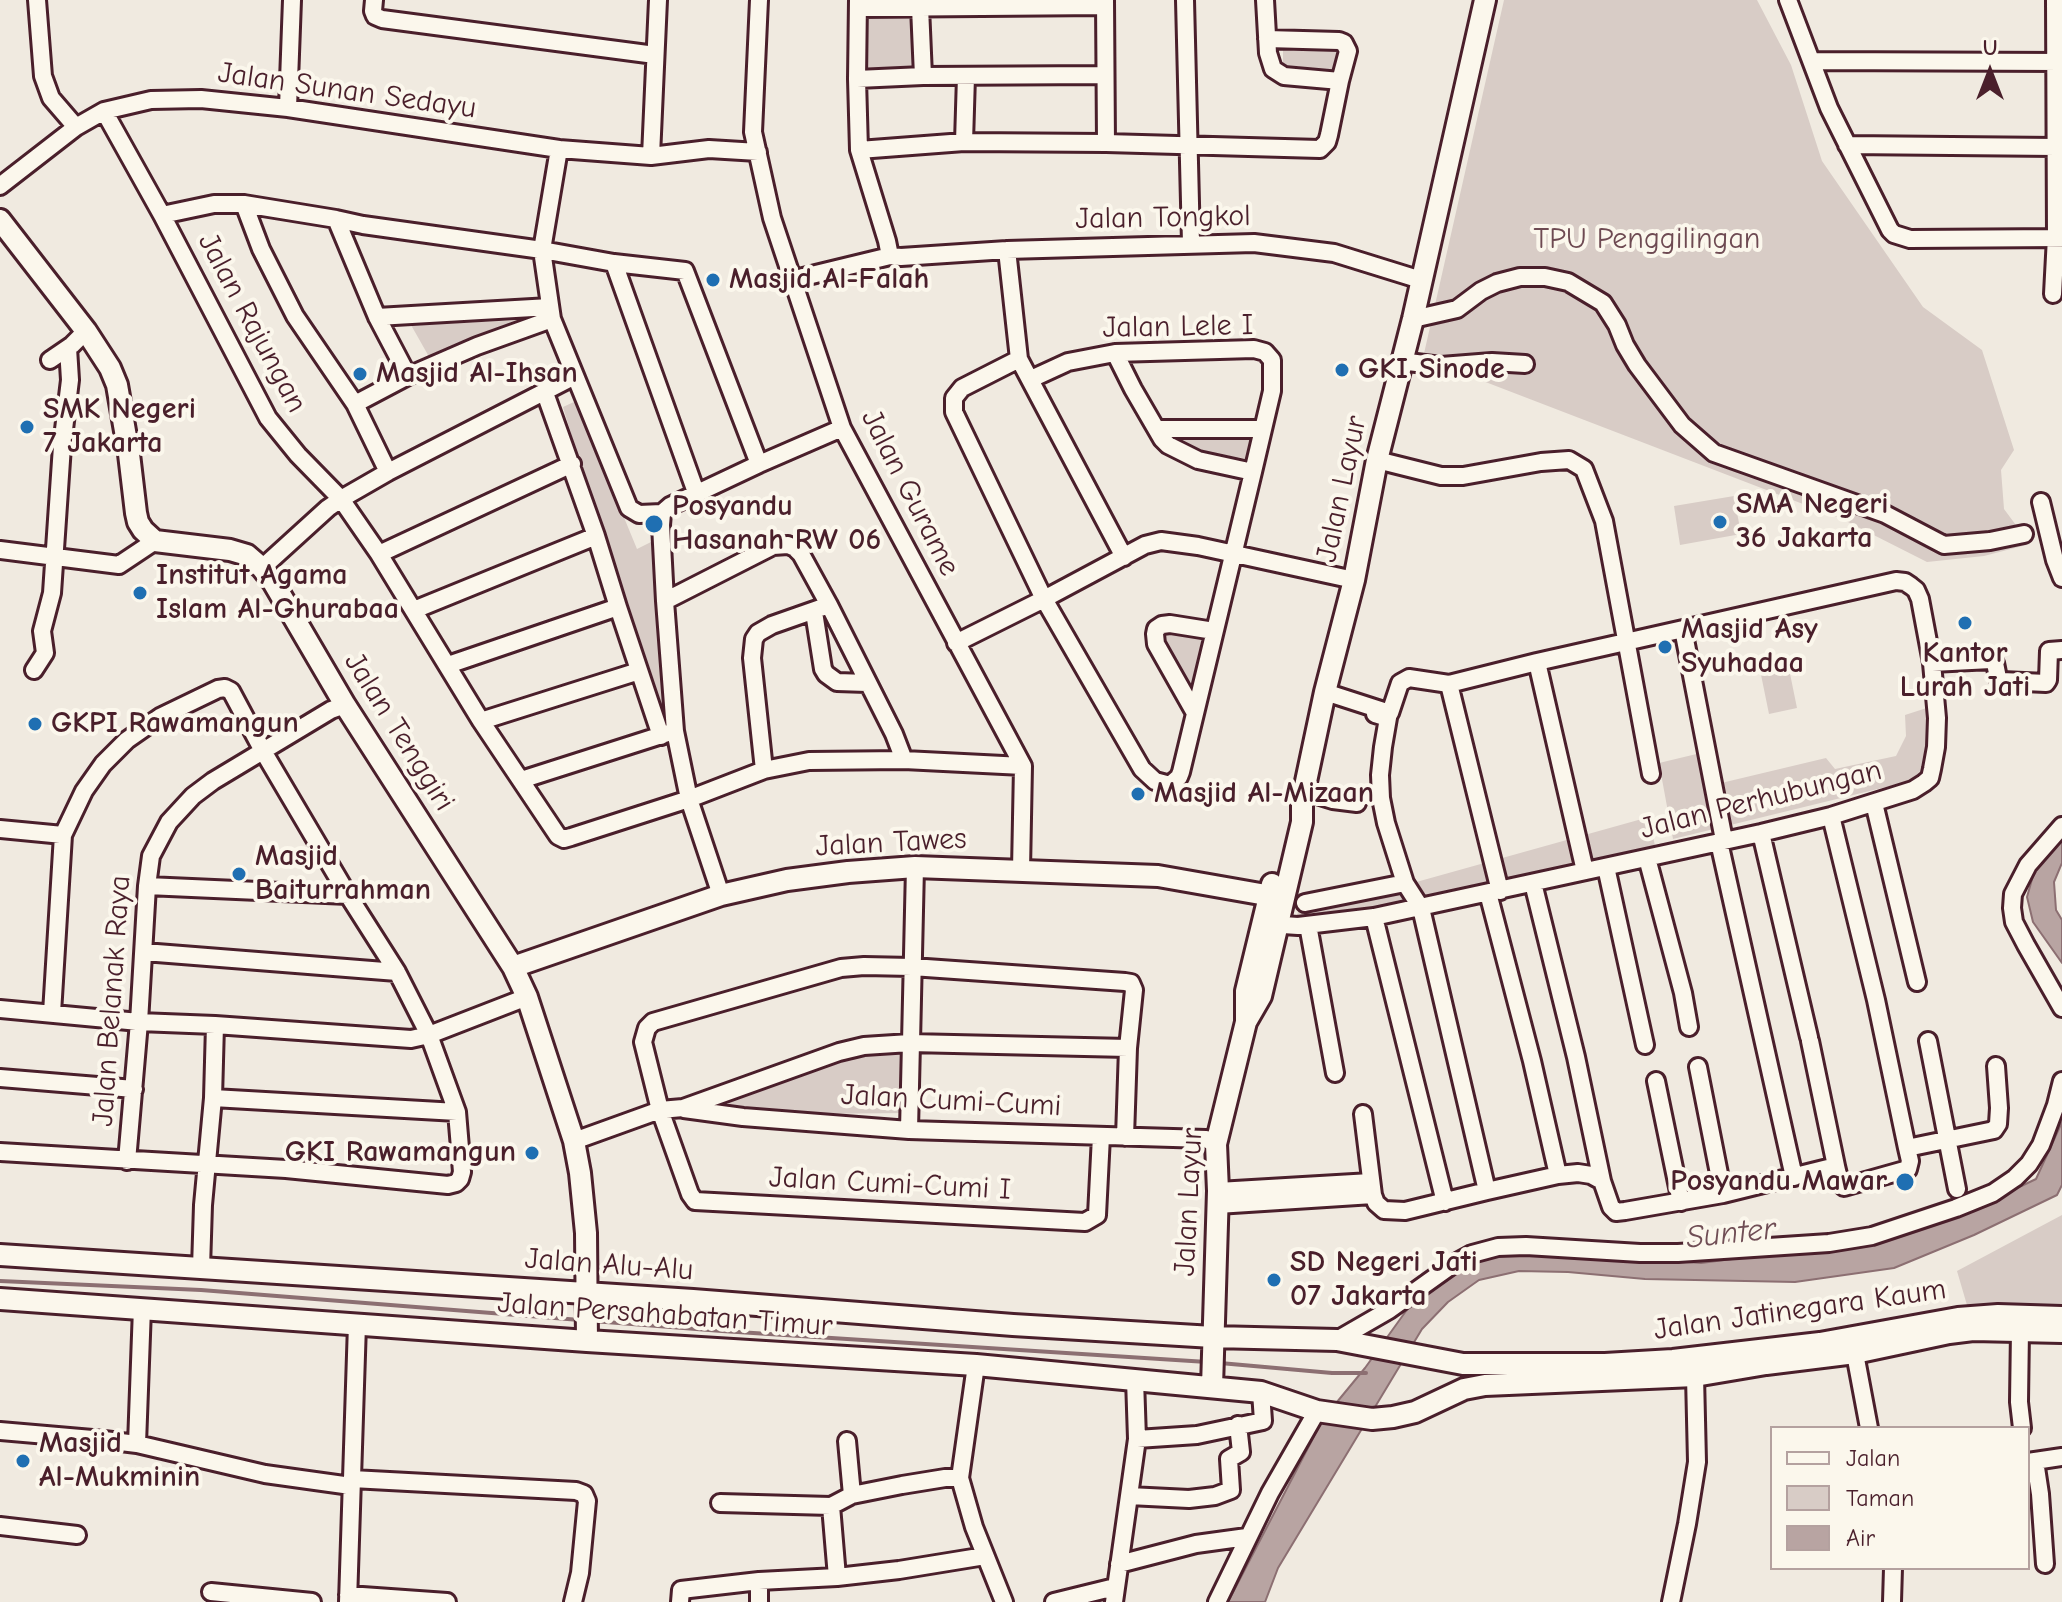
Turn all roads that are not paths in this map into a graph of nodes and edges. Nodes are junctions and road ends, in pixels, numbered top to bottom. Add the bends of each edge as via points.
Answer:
1 (37, 0) edge
2 (291, 0) edge
3 (374, 0) edge
4 (658, 0) edge
5 (759, 0) edge
6 (1185, 0) edge
7 (1265, 0) edge
8 (1485, 0) edge
9 (1788, 0) edge
10 (2055, 0) edge
11 (1105, 3) edge
12 (858, 4) edge
13 (920, 7) junction
14 (1267, 39) junction
15 (655, 55) junction
16 (1812, 61) junction
17 (2059, 62) edge
18 (1105, 75) junction
19 (923, 76) junction
20 (966, 76) junction
21 (857, 79) junction
22 (1340, 81) junction
23 (288, 108) junction
24 (104, 111) junction
25 (76, 127) junction
26 (753, 132) junction
27 (964, 142) junction
28 (1106, 143) junction
29 (1187, 144) junction
30 (1847, 145) junction
31 (2056, 147) junction
32 (559, 149) junction
33 (709, 149) junction
34 (859, 150) junction
35 (758, 152) junction
36 (651, 156) junction
37 (0, 186) edge
38 (244, 204) junction
39 (162, 215) junction
40 (336, 219) junction
41 (0, 220) edge
42 (2059, 238) edge
43 (1191, 243) junction
44 (542, 250) junction
45 (1007, 250) junction
46 (895, 257) junction
47 (614, 263) junction
48 (1421, 280) junction
49 (793, 286) junction
50 (2053, 294) dead end
51 (551, 313) junction
52 (377, 317) junction
53 (1413, 319) junction
54 (86, 331) junction
55 (68, 348) junction
56 (1115, 353) junction
57 (1019, 359) junction
58 (50, 360) dead end
59 (1400, 361) junction
60 (1525, 364) dead end
61 (408, 376) junction
62 (575, 376) junction
63 (1031, 379) junction
64 (545, 393) junction
65 (355, 404) junction
66 (842, 428) junction
67 (1157, 429) junction
68 (1263, 429) junction
69 (1377, 460) junction
70 (572, 464) junction
71 (759, 464) junction
72 (388, 472) junction
73 (1253, 472) junction
74 (697, 495) junction
75 (341, 499) junction
76 (2041, 502) dead end
77 (662, 513) junction
78 (2024, 534) dead end
79 (596, 536) junction
80 (155, 541) junction
81 (0, 550) edge
82 (1232, 553) junction
83 (379, 554) junction
84 (53, 557) junction
85 (1124, 557) junction
86 (262, 568) junction
87 (2062, 578) edge
88 (1354, 580) junction
89 (1044, 599) junction
90 (665, 601) junction
91 (618, 607) junction
92 (822, 608) junction
93 (414, 610) junction
94 (1683, 629) junction
95 (1214, 631) junction
96 (956, 643) junction
97 (1626, 643) junction
98 (2062, 650) edge
99 (1537, 662) junction
100 (1932, 663) junction
101 (448, 665) junction
102 (34, 670) dead end
103 (639, 671) junction
104 (867, 683) junction
105 (1449, 684) junction
106 (1324, 696) junction
107 (345, 705) junction
108 (1195, 713) junction
109 (481, 721) junction
110 (668, 733) junction
111 (263, 751) junction
112 (904, 760) junction
113 (1023, 766) junction
114 (764, 770) junction
115 (1651, 774) dead end
116 (521, 780) junction
117 (1303, 797) junction
118 (689, 799) junction
119 (1357, 803) dead end
120 (1874, 803) junction
121 (1831, 816) junction
122 (2062, 826) edge
123 (0, 829) edge
124 (1761, 833) junction
125 (63, 835) junction
126 (1722, 841) junction
127 (1647, 858) junction
128 (915, 867) junction
129 (1606, 867) junction
130 (1021, 870) junction
131 (1585, 871) junction
132 (1405, 883) junction
133 (1533, 883) junction
134 (147, 886) junction
135 (1494, 892) junction
136 (348, 895) junction
137 (721, 895) junction
138 (1276, 897) junction
139 (1305, 903) dead end
140 (1421, 908) junction
141 (1374, 917) junction
142 (1270, 924) junction
143 (1308, 925) junction
144 (144, 952) junction
145 (513, 967) junction
146 (912, 967) junction
147 (397, 972) junction
148 (1917, 982) dead end
149 (527, 997) junction
150 (2062, 1008) edge
151 (0, 1009) edge
152 (52, 1013) junction
153 (139, 1022) junction
154 (215, 1025) junction
155 (1689, 1027) dead end
156 (429, 1035) junction
157 (1928, 1041) dead end
158 (910, 1043) junction
159 (1645, 1045) dead end
160 (1128, 1048) junction
161 (1996, 1066) dead end
162 (1698, 1067) dead end
163 (1335, 1073) dead end
164 (0, 1078) edge
165 (1656, 1081) dead end
166 (2062, 1081) edge
167 (134, 1089) junction
168 (213, 1098) junction
169 (683, 1108) junction
170 (660, 1110) junction
171 (457, 1112) junction
172 (1363, 1114) dead end
173 (909, 1130) junction
174 (1101, 1136) junction
175 (1125, 1137) junction
176 (1948, 1139) junction
177 (574, 1141) junction
178 (1216, 1144) junction
179 (1907, 1148) junction
180 (0, 1152) edge
181 (127, 1161) junction
182 (206, 1165) junction
183 (1836, 1166) junction
184 (1558, 1175) junction
185 (1794, 1177) junction
186 (1602, 1181) junction
187 (1372, 1189) junction
188 (1957, 1189) dead end
189 (1487, 1191) junction
190 (1723, 1194) junction
191 (1218, 1198) junction
192 (1445, 1202) junction
193 (1681, 1202) junction
194 (0, 1255) edge
195 (201, 1268) junction
196 (0, 1299) edge
197 (587, 1301) junction
198 (142, 1308) junction
199 (2062, 1317) edge
200 (357, 1324) junction
201 (2020, 1330) junction
202 (2062, 1332) edge
203 (587, 1336) junction
204 (1213, 1342) junction
205 (1345, 1342) junction
206 (1854, 1345) junction
207 (1457, 1363) junction
208 (976, 1365) junction
209 (1695, 1376) junction
210 (1212, 1378) junction
211 (1135, 1379) junction
212 (1464, 1389) junction
213 (1261, 1392) junction
214 (1320, 1411) junction
215 (1238, 1425) junction
216 (1869, 1426) edge
217 (2022, 1426) edge
218 (0, 1431) edge
219 (1137, 1439) junction
220 (847, 1441) dead end
221 (137, 1444) junction
222 (2062, 1457) edge
223 (2032, 1462) edge
224 (960, 1478) junction
225 (352, 1482) junction
226 (852, 1495) junction
227 (1129, 1496) junction
228 (720, 1503) dead end
229 (831, 1506) junction
230 (0, 1526) edge
231 (77, 1535) dead end
232 (1247, 1537) junction
233 (985, 1556) junction
234 (1119, 1564) junction
235 (2045, 1564) dead end
236 (1893, 1570) edge
237 (837, 1577) junction
238 (759, 1581) junction
239 (211, 1592) dead end
240 (1114, 1595) edge
241 (348, 1599) edge
242 (262, 1600) edge
243 (312, 1602) edge
244 (447, 1602) edge
245 (573, 1602) edge
246 (680, 1602) edge
247 (759, 1602) edge
248 (1004, 1602) edge
249 (1054, 1602) edge
250 (1217, 1602) edge
251 (1671, 1602) edge
252 (1892, 1602) edge

1 - 25 street via 43,76 51,98
2 - 23 street
3 - 15 street via 375,16 382,19
4 - 15 street
5 - 26 street, Jalan Gurame
6 - 29 street
7 - 14 street
8 - 48 street, Jalan Layur
9 - 16 street
10 - 17 street
11 - 13 street
11 - 18 street
12 - 13 street
12 - 21 street
13 - 19 street
14 - 22 street via 1270,62 1278,73
14 - 22 street via 1344,43 1348,51
15 - 36 street
16 - 17 street
16 - 30 street
17 - 31 street
18 - 20 street
18 - 28 street
19 - 20 street
19 - 21 street
20 - 27 street
21 - 34 street
22 - 29 street via 1327,142 1320,149
23 - 24 street, Jalan Sunan Sedayu via 201,99 151,100
23 - 32 street, Jalan Sunan Sedayu
24 - 25 street, Jalan Sunan Sedayu
24 - 39 street, Jalan Rajungan
25 - 37 street, Jalan Sunan Sedayu
26 - 33 street, Jalan Sunan Sedayu
26 - 35 street, Jalan Gurame
27 - 28 street
27 - 34 street
28 - 29 street
29 - 43 street
30 - 31 street
30 - 42 street via 1898,237
31 - 42 street
32 - 36 street, Jalan Sunan Sedayu
32 - 44 street
33 - 35 street, Jalan Sunan Sedayu
33 - 36 street, Jalan Sunan Sedayu
34 - 46 street
35 - 49 street, Jalan Gurame
38 - 39 street
38 - 40 street
38 - 65 street via 295,316
39 - 75 street, Jalan Rajungan via 268,418
40 - 44 street
40 - 52 street
41 - 54 street
42 - 50 street
43 - 45 street, Jalan Tongkol
43 - 48 street, Jalan Tongkol via 1254,243 1334,253
44 - 47 street
44 - 51 street
45 - 46 street, Jalan Tongkol
45 - 57 street
46 - 49 street, Jalan Tongkol via 892,264
47 - 71 street via 685,271
47 - 74 street
48 - 53 street, Jalan Layur
49 - 66 street, Jalan Gurame
51 - 52 street
51 - 61 street
51 - 62 street
52 - 61 street
53 - 59 street, Jalan Layur
53 - 78 street via 1457,309 1481,291 1520,277 1568,282 1603,303 1637,365 1682,425 1714,453 1885,514 1944,545
54 - 55 street
54 - 80 street via 117,385 138,522
55 - 58 street
55 - 84 street via 70,380
56 - 63 street, Jalan Lele I via 1068,362
56 - 67 street
56 - 68 street, Jalan Lele I via 1265,352 1273,366
57 - 63 street
57 - 89 street via 962,388 954,398 954,412
59 - 60 street via 1441,366
59 - 69 street, Jalan Layur
61 - 65 street
62 - 64 street
62 - 77 street via 629,508 644,515
63 - 85 street
64 - 70 street
64 - 72 street
65 - 72 street
66 - 71 street
66 - 96 street, Jalan Gurame
67 - 68 street
67 - 73 street via 1181,453
68 - 73 street, Jalan Lele I
69 - 88 street, Jalan Layur
69 - 97 street via 1441,476 1569,460 1584,469 1604,521
70 - 79 street
70 - 83 street
71 - 74 street
72 - 75 street
73 - 82 street, Jalan Lele I
74 - 77 street
75 - 83 street, Jalan Rajungan
75 - 86 street
76 - 87 street
77 - 90 street
79 - 91 street
79 - 93 street
80 - 84 street via 119,565
80 - 86 street, Jalan Tenggiri via 230,550
81 - 84 street
82 - 85 street via 1161,541
82 - 88 street
82 - 95 street, Jalan Lele I
83 - 93 street, Jalan Rajungan
84 - 102 street via 52,593 42,631 45,653
85 - 89 street
86 - 107 street, Jalan Tenggiri
88 - 106 street, Jalan Layur
89 - 96 street
89 - 108 street, Jalan Lele I via 1142,769 1155,781 1170,785 1179,777
90 - 92 street via 781,544 801,554
90 - 110 street
91 - 101 street
91 - 103 street
92 - 104 street
92 - 104 street via 826,674 837,682
92 - 114 street via 772,625 754,639
93 - 101 street, Jalan Rajungan
94 - 97 street, Jalan Perhubungan
94 - 100 street, Jalan Perhubungan via 1905,582 1920,599
94 - 126 street
95 - 108 street, Jalan Lele I
95 - 108 street via 1170,624 1156,629 1156,644
96 - 113 street, Jalan Gurame
97 - 99 street, Jalan Perhubungan
97 - 115 street
98 - 100 street via 2049,651 2048,682 2002,681 1991,660
99 - 105 street, Jalan Perhubungan
99 - 131 street
100 - 120 street, Jalan Perhubungan via 1937,718 1930,778 1913,790
101 - 109 street, Jalan Rajungan
103 - 109 street
103 - 110 street
104 - 112 street
105 - 106 street via 1409,678 1400,683 1390,713
105 - 135 street
106 - 117 street, Jalan Layur
106 - 132 street via 1388,718 1381,798
107 - 111 street, Jalan Belanak Raya
107 - 145 street, Jalan Tenggiri
109 - 116 street, Jalan Rajungan
110 - 116 street
110 - 118 street
111 - 125 street via 231,691 218,689 127,740 84,791
111 - 134 street, Jalan Belanak Raya via 193,796 169,822 151,856
111 - 136 street
112 - 113 street
112 - 114 street via 809,761
113 - 130 street, Jalan Gurame
114 - 118 street
116 - 118 street, Jalan Rajungan via 564,839
117 - 119 street
117 - 138 street, Jalan Layur via 1291,817
118 - 137 street
120 - 121 street, Jalan Perhubungan
120 - 148 street
121 - 124 street, Jalan Perhubungan
121 - 179 street
122 - 150 street via 2028,865 2012,908 2014,922
123 - 125 street
124 - 126 street, Jalan Perhubungan
124 - 183 street
125 - 152 street
126 - 127 street, Jalan Perhubungan
126 - 185 street
127 - 129 street, Jalan Perhubungan
127 - 155 street
128 - 130 street, Jalan Tawes
128 - 137 street, Jalan Tawes via 787,880
128 - 146 street
129 - 131 street, Jalan Perhubungan
129 - 159 street
130 - 138 street, Jalan Tawes via 1158,876
131 - 133 street, Jalan Perhubungan
132 - 139 street
132 - 140 street
133 - 135 street, Jalan Perhubungan
133 - 186 street
134 - 136 street
134 - 144 street, Jalan Belanak Raya
135 - 140 street, Jalan Perhubungan
135 - 184 street
136 - 147 street
137 - 145 street, Jalan Tawes
138 - 142 street, Jalan Layur
140 - 141 street, Jalan Perhubungan
140 - 189 street
141 - 143 street, Jalan Perhubungan
141 - 192 street
142 - 143 street, Jalan Perhubungan
142 - 178 street, Jalan Layur via 1246,991 1246,1022
143 - 163 street
144 - 147 street
144 - 153 street, Jalan Belanak Raya
145 - 149 street, Jalan Tenggiri
146 - 158 street
146 - 160 street via 1131,983
146 - 170 street via 841,968 653,1022 643,1042
147 - 156 street
149 - 156 street
149 - 177 street, Jalan Tenggiri
151 - 152 street
152 - 153 street
153 - 154 street
153 - 167 street, Jalan Belanak Raya
154 - 156 street via 411,1039
154 - 168 street
156 - 171 street
157 - 176 street
158 - 160 street
158 - 169 street via 839,1052
158 - 173 street
160 - 175 street
161 - 176 street via 1998,1124 1992,1131
162 - 190 street
164 - 167 street
165 - 193 street
166 - 205 street via 2041,1145 2029,1164 1993,1193 1956,1208 1872,1236 1814,1245 1678,1253 1498,1247 1452,1265
167 - 181 street, Jalan Belanak Raya
168 - 171 street
168 - 182 street
169 - 170 street
169 - 173 street, Jalan Cumi-Cumi
170 - 174 street, Jalan Cumi-Cumi I via 692,1198 711,1202 1085,1222 1097,1215
170 - 177 street
171 - 182 street via 462,1172 448,1185
172 - 187 street
173 - 174 street, Jalan Cumi-Cumi
174 - 175 street, Jalan Cumi-Cumi
175 - 178 street, Jalan Cumi-Cumi via 1206,1139
176 - 179 street
176 - 188 street
177 - 197 street, Jalan Tenggiri via 586,1233
178 - 191 street, Jalan Layur
179 - 183 street via 1908,1169 1848,1186 1840,1183
180 - 181 street
181 - 182 street
182 - 195 street
183 - 185 street
184 - 186 street via 1578,1173
184 - 189 street
185 - 190 street
186 - 193 street via 1616,1212
187 - 191 street
187 - 192 street via 1384,1210
189 - 192 street
190 - 193 street
191 - 204 street, Jalan Layur
194 - 195 street, Jalan Alu-Alu
195 - 197 street, Jalan Alu-Alu
196 - 198 street, Jalan Persahabatan Timur
197 - 203 street, Jalan Tenggiri
197 - 204 street, Jalan Alu-Alu via 693,1300
198 - 200 street, Jalan Persahabatan Timur
198 - 221 street
199 - 206 street, Jalan Jatinegara Kaum via 1958,1318
200 - 203 street, Jalan Persahabatan Timur
200 - 225 street
201 - 202 street, Jalan Jatinegara Kaum
201 - 206 street, Jalan Jatinegara Kaum via 1973,1330
201 - 217 street
203 - 208 street, Jalan Persahabatan Timur
204 - 205 street, Jalan Alu-Alu
204 - 210 street, Jalan Layur
205 - 207 street, Jalan Jatinegara Kaum
206 - 207 street, Jalan Jatinegara Kaum via 1605,1364
206 - 209 street, Jalan Jatinegara Kaum
206 - 216 street
207 - 212 street
208 - 211 street, Jalan Persahabatan Timur
208 - 224 street
209 - 212 street, Jalan Jatinegara Kaum
209 - 251 street via 1697,1462
210 - 211 street, Jalan Persahabatan Timur
210 - 213 street, Jalan Persahabatan Timur
211 - 219 street
212 - 214 street, Jalan Jatinegara Kaum via 1393,1417
213 - 214 street, Jalan Persahabatan Timur
213 - 215 street via 1263,1421
214 - 232 street
215 - 219 street via 1197,1435
215 - 227 street via 1241,1452 1229,1459 1231,1490 1189,1499
218 - 221 street
219 - 227 street
220 - 226 street
221 - 225 street via 265,1474
222 - 223 street
223 - 235 street
224 - 226 street
224 - 233 street
225 - 241 street
225 - 245 street via 580,1492 587,1501 586,1574
226 - 229 street
227 - 234 street
228 - 229 street
229 - 237 street
230 - 231 street
232 - 234 street
232 - 250 street
233 - 237 street
233 - 248 street
234 - 240 street
236 - 252 street
237 - 238 street
238 - 246 street via 681,1590
238 - 247 street
239 - 242 street
240 - 249 street
241 - 244 street
242 - 243 street

